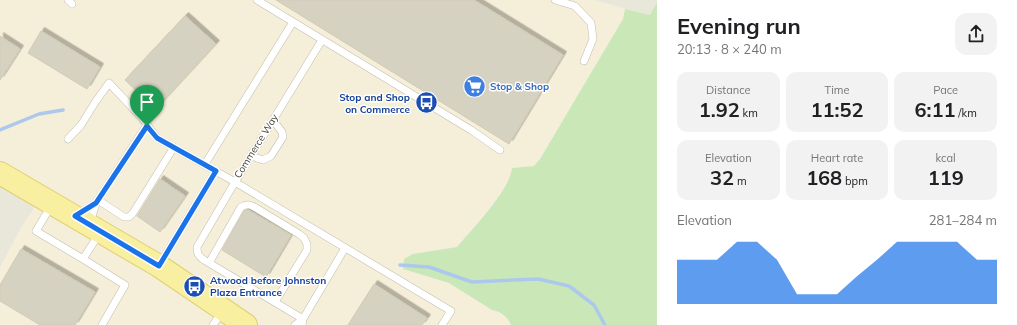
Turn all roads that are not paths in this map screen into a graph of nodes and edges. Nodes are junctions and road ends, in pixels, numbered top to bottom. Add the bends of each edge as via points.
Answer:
1 (257, 0) edge
2 (555, 0) edge
3 (292, 22) junction
4 (322, 40) junction
5 (584, 61) dead end
6 (273, 120) junction
7 (147, 126) junction
8 (68, 139) dead end
9 (174, 148) junction
10 (500, 150) dead end
11 (251, 156) junction
12 (205, 164) junction
13 (216, 171) junction
14 (0, 173) edge
15 (235, 182) junction
16 (97, 202) junction
17 (53, 204) junction
18 (88, 224) junction
19 (345, 248) junction
20 (83, 259) junction
21 (209, 263) junction
22 (159, 266) junction
23 (275, 302) junction
24 (218, 318) edge
25 (302, 322) edge
26 (102, 325) edge
27 (246, 325) edge
28 (294, 325) edge
29 (442, 325) edge

1 - 3 lane
2 - 5 lane via 575,6 591,23 593,39
3 - 4 lane
3 - 12 lane
4 - 6 lane, Commerce Way
4 - 10 lane
6 - 11 lane, Commerce Way
6 - 11 lane via 283,137 271,156 263,160
7 - 8 lane, Commerce Way via 109,83 81,125
7 - 9 lane, Commerce Way via 157,138
7 - 16 lane
9 - 12 lane, Commerce Way
9 - 16 lane via 129,217 124,217
11 - 15 lane, Commerce Way
12 - 13 lane, Commerce Way
13 - 15 lane, Commerce Way
13 - 22 lane
14 - 17 main road
15 - 19 lane
15 - 21 lane via 197,246 199,256
16 - 18 lane
16 - 18 lane
17 - 18 main road
17 - 20 lane via 36,231
18 - 20 lane
18 - 22 main road
19 - 25 lane
19 - 29 lane via 451,311
20 - 26 lane via 125,285
21 - 23 lane
21 - 23 lane via 241,208 251,205 304,238 307,244 303,258
22 - 24 main road
23 - 25 lane
24 - 27 main road
25 - 28 lane

